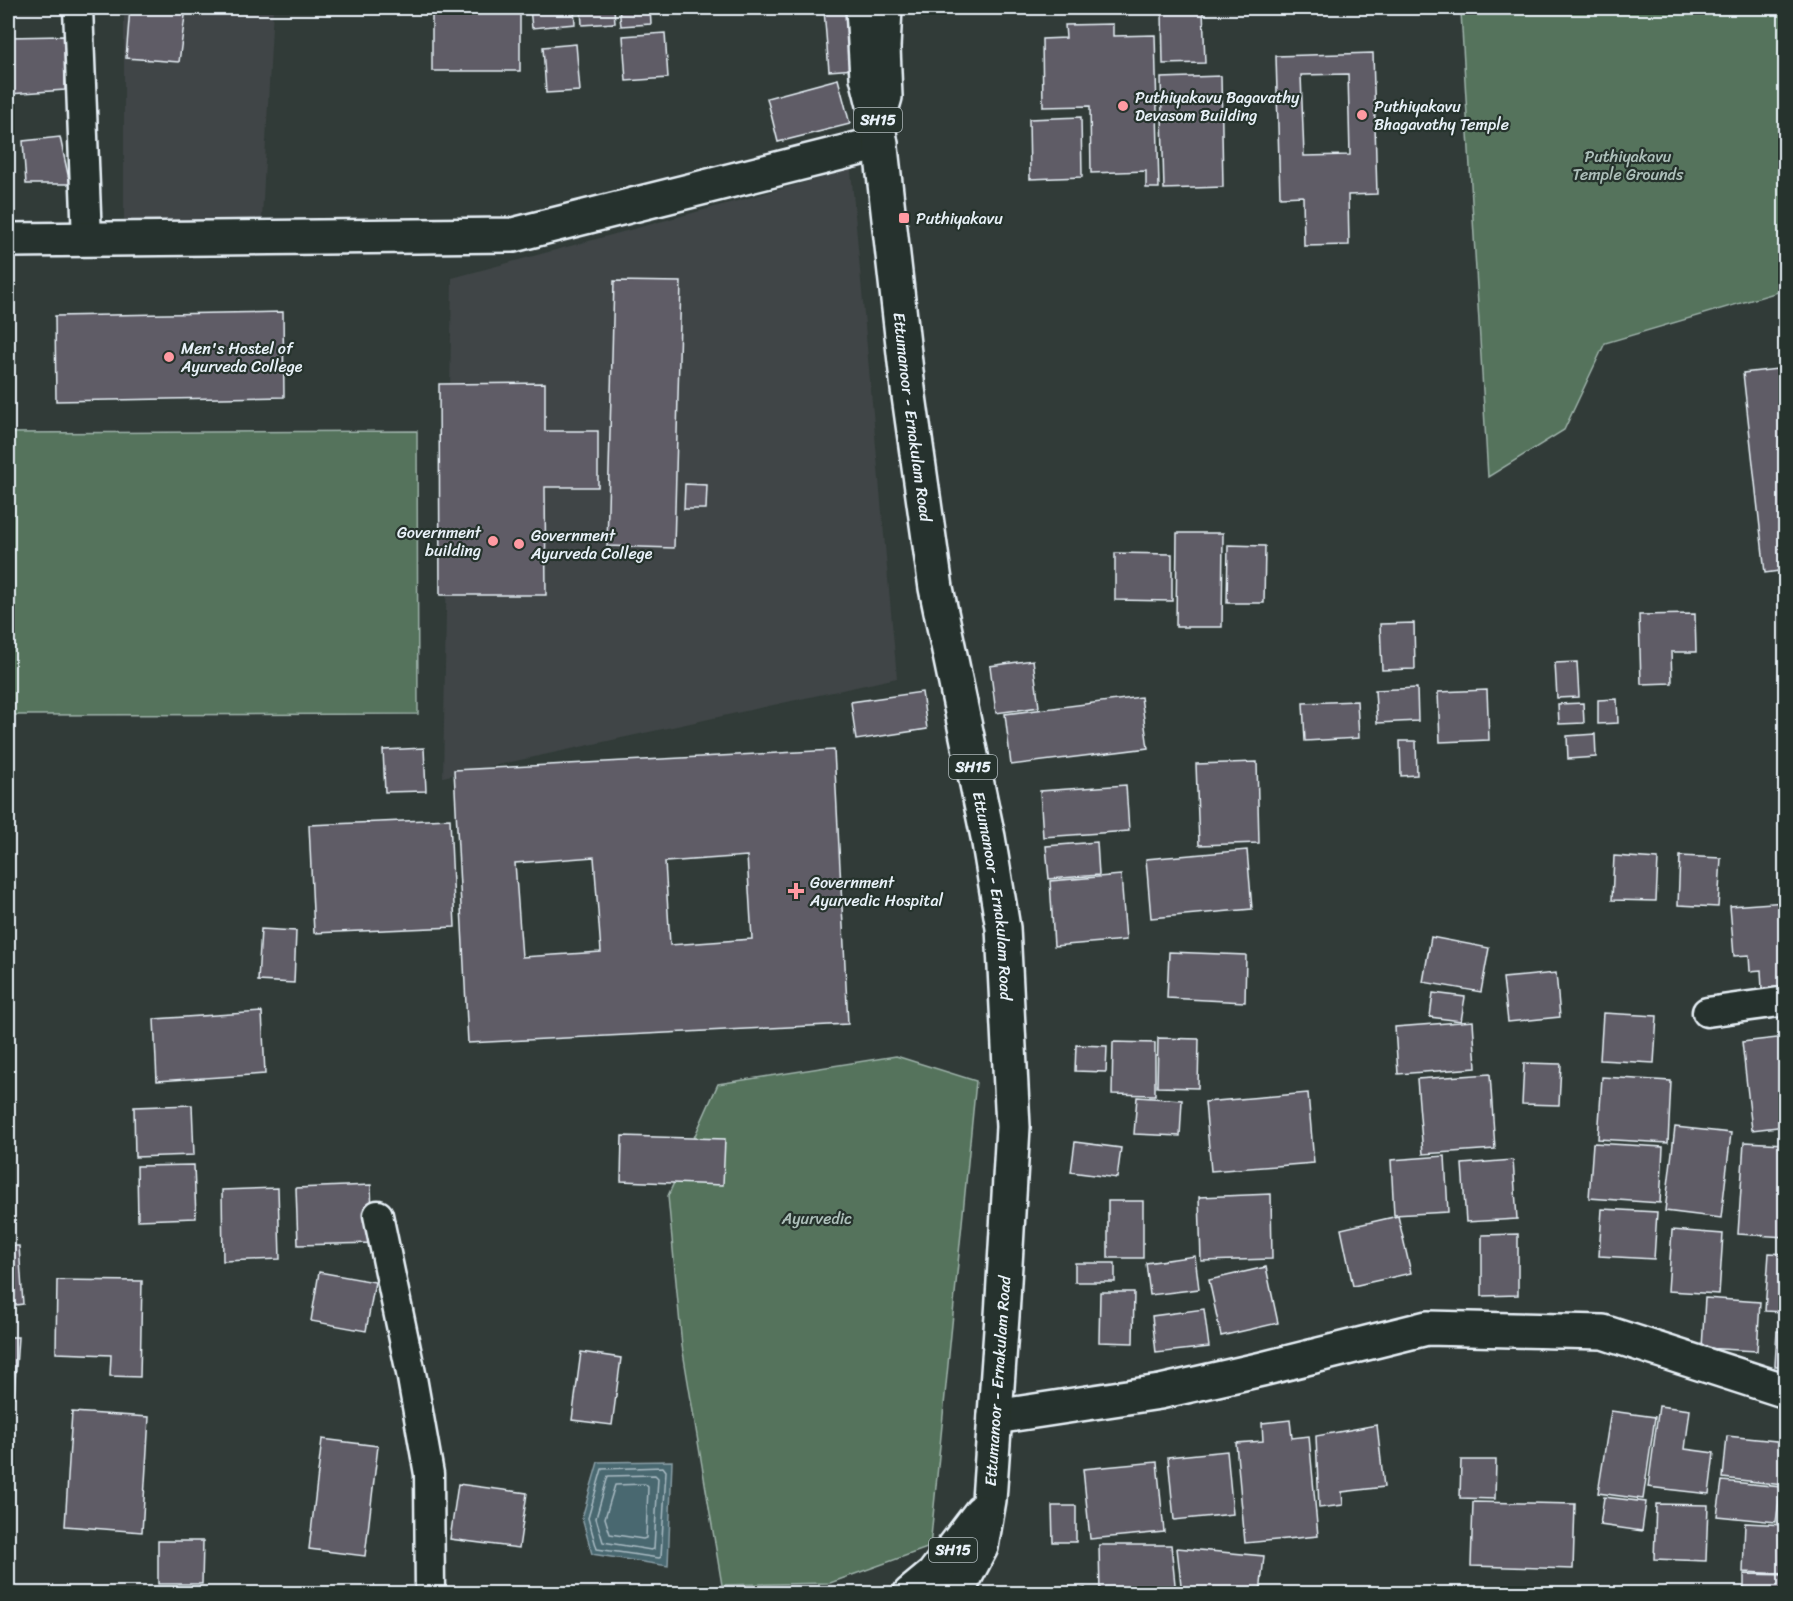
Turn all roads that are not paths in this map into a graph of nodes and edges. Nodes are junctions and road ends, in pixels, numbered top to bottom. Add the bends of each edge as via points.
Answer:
1 (78, 8) edge
2 (863, 8) edge
3 (885, 8) edge
4 (879, 132) junction
5 (87, 239) junction
6 (8, 240) edge
7 (1785, 1001) edge
8 (1707, 1012) dead end
9 (378, 1215) dead end
10 (1785, 1391) edge
11 (995, 1417) junction
12 (945, 1589) edge
13 (430, 1593) edge

1 - 5 street
2 - 4 main road, Ettumanoor - Ernakulam Road / SH15 via 867,77
3 - 4 main road, Ettumanoor - Ernakulam Road / SH15 via 885,97
4 - 5 main road via 513,235
4 - 11 main road, Ettumanoor - Ernakulam Road / SH15 via 908,389 936,588 1003,928 1013,1127
5 - 6 main road
7 - 8 street
9 - 13 street via 429,1474
10 - 11 main road via 1603,1332 1427,1328 1160,1392
11 - 12 main road, Ettumanoor - Ernakulam Road / SH15 via 981,1547

